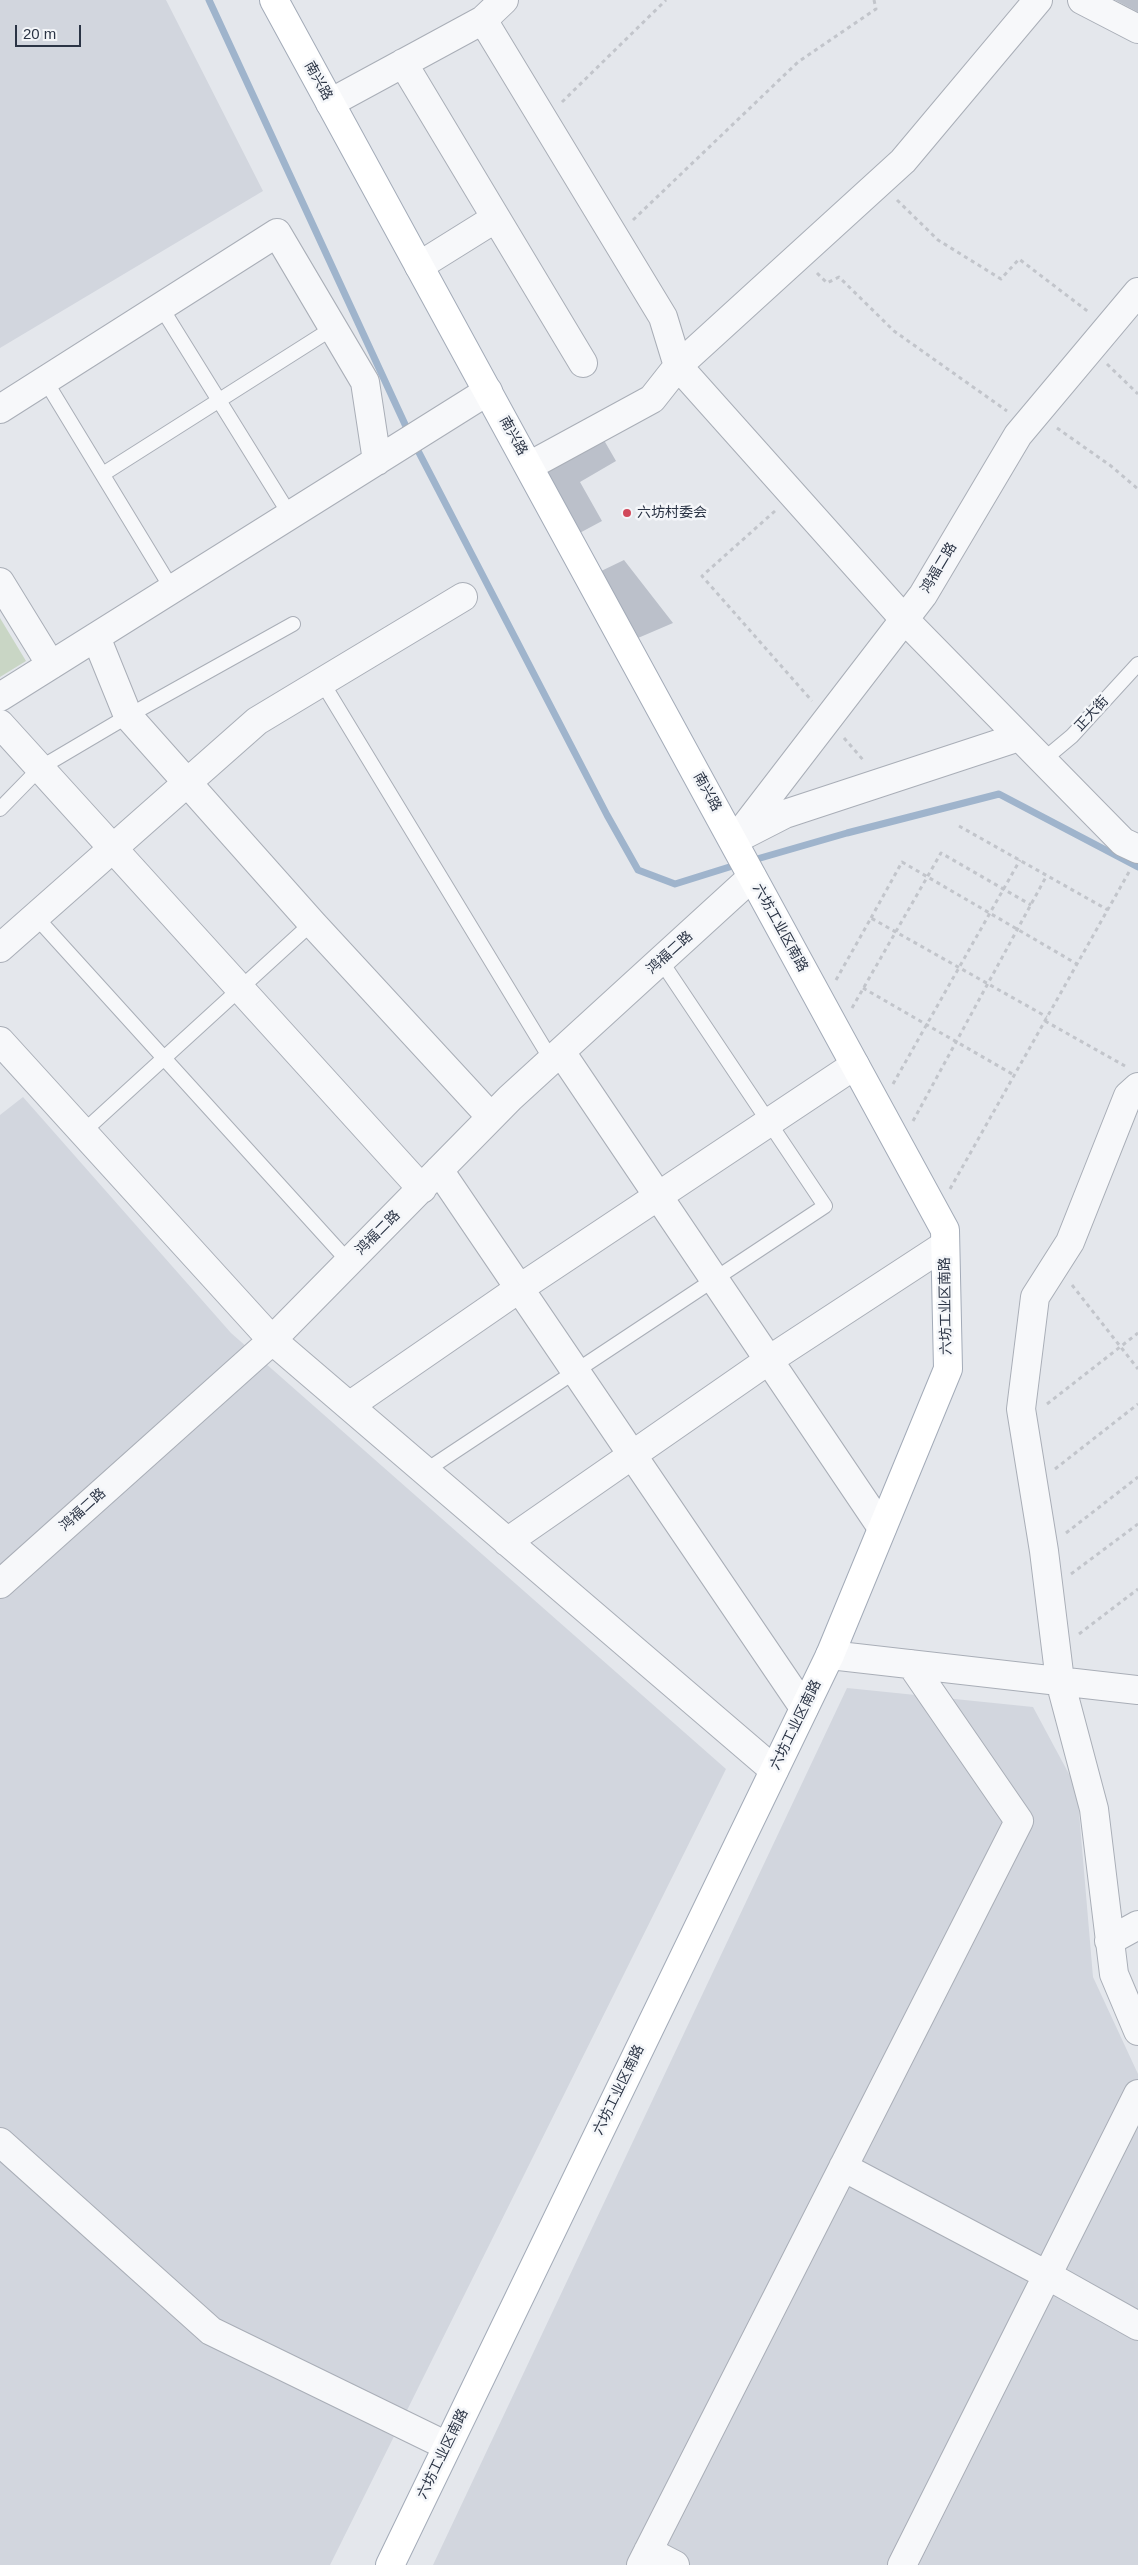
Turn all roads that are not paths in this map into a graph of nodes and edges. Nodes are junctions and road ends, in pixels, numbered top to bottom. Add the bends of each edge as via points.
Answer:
1 (274, 0) edge
2 (504, 0) edge
3 (1038, 0) edge
4 (1082, 0) edge
5 (483, 20) junction
6 (1138, 29) edge
7 (404, 63) junction
8 (330, 102) junction
9 (496, 218) junction
10 (419, 266) junction
11 (1138, 292) edge
12 (160, 307) junction
13 (333, 328) junction
14 (583, 363) dead end
15 (678, 366) junction
16 (46, 380) junction
17 (488, 391) junction
18 (219, 401) junction
19 (0, 409) edge
20 (376, 461) junction
21 (529, 466) junction
22 (102, 474) junction
23 (290, 515) junction
24 (0, 582) edge
25 (172, 589) junction
26 (463, 597) dead end
27 (904, 619) junction
28 (293, 624) dead end
29 (96, 637) junction
30 (1138, 664) edge
31 (51, 665) junction
32 (322, 682) junction
33 (0, 697) edge
34 (128, 716) junction
35 (0, 724) edge
36 (1019, 737) junction
37 (1042, 761) junction
38 (40, 768) junction
39 (188, 783) junction
40 (0, 809) edge
41 (1138, 849) edge
42 (114, 850) junction
43 (744, 860) junction
44 (36, 917) junction
45 (312, 923) junction
46 (0, 948) edge
47 (661, 961) junction
48 (240, 988) junction
49 (0, 1041) edge
50 (556, 1056) junction
51 (164, 1058) junction
52 (855, 1065) junction
53 (1134, 1078) edge
54 (491, 1117) junction
55 (769, 1122) junction
56 (83, 1132) junction
57 (431, 1179) junction
58 (658, 1195) junction
59 (945, 1245) junction
60 (349, 1262) junction
61 (715, 1280) junction
62 (520, 1288) junction
63 (272, 1340) junction
64 (769, 1360) junction
65 (577, 1372) junction
66 (349, 1406) junction
67 (633, 1454) junction
68 (425, 1471) junction
69 (882, 1528) junction
70 (507, 1542) junction
71 (0, 1584) edge
72 (830, 1655) junction
73 (911, 1664) junction
74 (1060, 1681) junction
75 (1138, 1690) edge
76 (804, 1708) junction
77 (774, 1770) junction
78 (1138, 1925) edge
79 (1109, 1941) junction
80 (1138, 2031) edge
81 (1138, 2094) edge
82 (0, 2142) edge
83 (843, 2167) junction
84 (1048, 2275) junction
85 (1138, 2326) edge
86 (447, 2446) junction
87 (644, 2558) edge
88 (390, 2565) edge
89 (675, 2565) edge
90 (902, 2565) edge

1 - 8 main road, 南兴路
2 - 5 street
3 - 15 street via 903,161
4 - 6 street
5 - 7 street
5 - 15 street via 663,317
7 - 8 street
7 - 9 street
8 - 10 main road, 南兴路
9 - 10 street
9 - 14 street
10 - 17 main road, 南兴路
11 - 27 street, 鸿福二路 via 1031,420 923,595
12 - 13 street via 277,233
12 - 16 street
12 - 18 lane
13 - 18 lane
13 - 20 street via 365,382
15 - 21 street via 652,399
15 - 27 street
16 - 19 street
16 - 22 lane
17 - 20 street
17 - 21 main road, 南兴路
18 - 22 lane
18 - 23 lane
20 - 23 street
21 - 43 main road, 南兴路
22 - 25 lane
23 - 25 street
24 - 31 street
25 - 29 street
26 - 32 street
27 - 36 street
27 - 43 street, 鸿福二路 via 827,719
28 - 34 lane
29 - 31 street
29 - 34 street
30 - 37 lane, 正大街 via 1072,736
31 - 33 street
32 - 39 street via 257,721
32 - 50 lane
34 - 38 lane
34 - 39 street
35 - 38 street
36 - 37 street
36 - 43 street via 785,814
37 - 41 street via 1122,842
38 - 40 lane
38 - 42 street
39 - 42 street
39 - 45 street
42 - 44 street
42 - 48 street
43 - 47 street, 鸿福二路
43 - 52 main road, 六坊工业区南路
44 - 46 street
44 - 51 lane
45 - 48 lane
45 - 54 street
47 - 50 street, 鸿福二路
47 - 55 lane
48 - 51 lane
48 - 57 street
49 - 56 street
50 - 54 street, 鸿福二路
50 - 58 street
51 - 56 lane
51 - 60 lane
52 - 55 street
52 - 59 main road, 六坊工业区南路 via 945,1230
53 - 74 street via 1070,1242 1036,1297 1021,1410 1044,1550
54 - 57 street, 鸿福二路
55 - 58 street
55 - 61 lane via 825,1206
56 - 63 street
57 - 60 street, 鸿福二路
57 - 62 street
58 - 61 street
58 - 62 street
59 - 64 street
59 - 69 main road, 六坊工业区南路 via 948,1369
60 - 63 street, 鸿福二路
61 - 64 street
61 - 65 lane
62 - 65 street
62 - 66 street
63 - 66 street
63 - 71 street, 鸿福二路
64 - 67 street
64 - 69 street
65 - 67 street
65 - 68 lane
66 - 68 street
67 - 70 street
67 - 76 street
68 - 70 street
69 - 72 main road, 六坊工业区南路
70 - 77 street
72 - 73 street
72 - 76 main road, 六坊工业区南路
73 - 74 street
73 - 83 street via 1019,1821
74 - 75 street
74 - 79 street via 1094,1809
76 - 77 main road, 六坊工业区南路
77 - 86 main road, 六坊工业区南路
78 - 79 street
79 - 80 street via 1114,1974
81 - 84 street
82 - 86 street via 210,2331
83 - 84 street
83 - 87 street
84 - 85 street
84 - 90 street
86 - 88 main road, 六坊工业区南路
87 - 89 street

